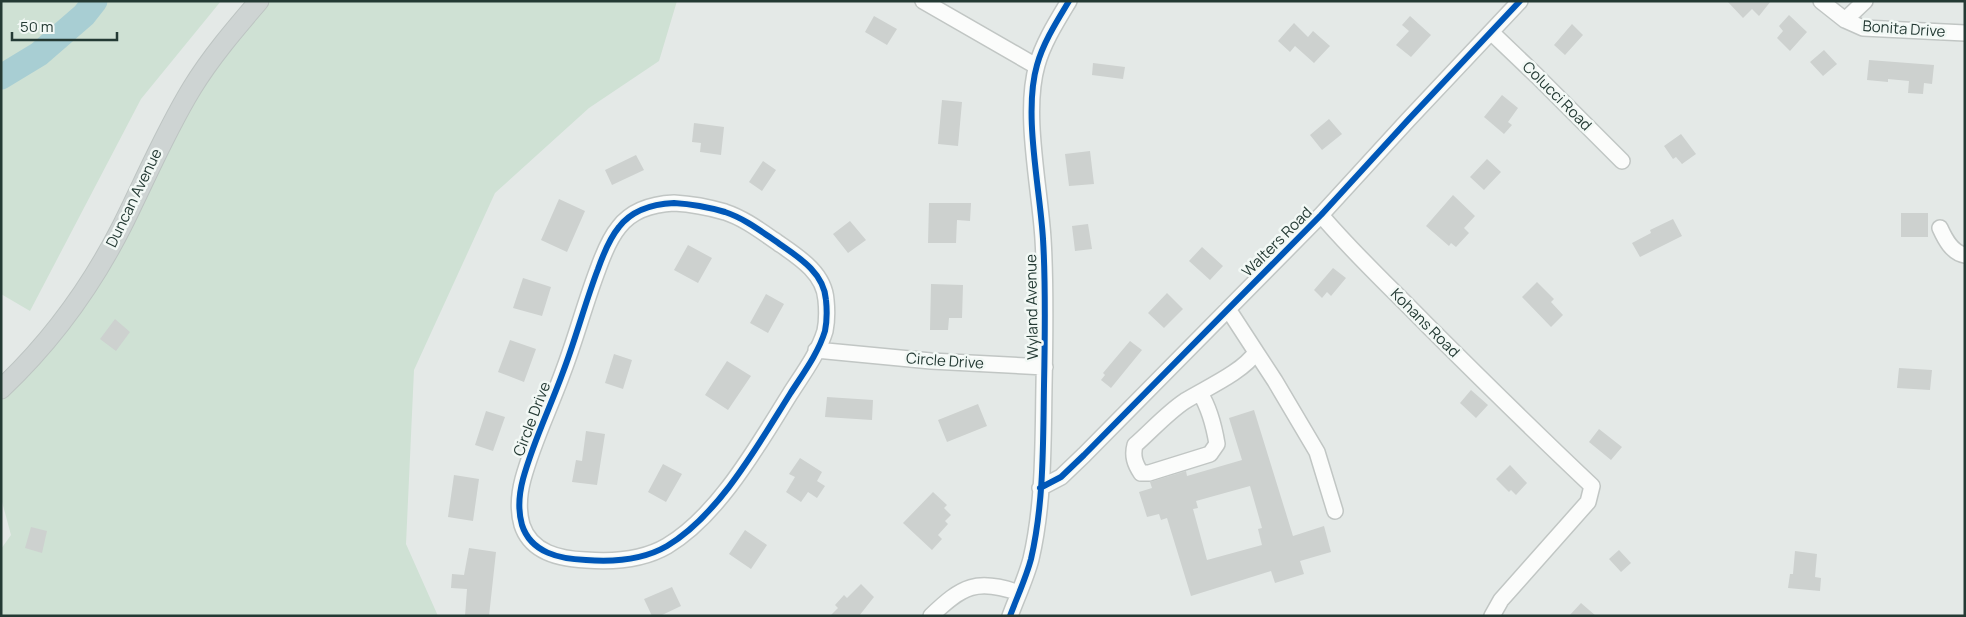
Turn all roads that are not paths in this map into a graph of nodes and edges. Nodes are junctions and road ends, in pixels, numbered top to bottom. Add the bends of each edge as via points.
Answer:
1 (259, 1) edge
2 (922, 1) edge
3 (1069, 1) edge
4 (1520, 1) edge
5 (1821, 1) edge
6 (1865, 1) edge
7 (1845, 20) junction
8 (1490, 32) junction
9 (1965, 34) edge
10 (1036, 66) junction
11 (1622, 161) dead end
12 (1321, 215) junction
13 (1940, 228) dead end
14 (1965, 255) edge
15 (1228, 309) junction
16 (816, 350) junction
17 (1256, 352) junction
18 (1045, 367) junction
19 (1, 389) edge
20 (1200, 393) junction
21 (1040, 488) junction
22 (1335, 511) dead end
23 (1019, 593) junction
24 (932, 616) edge
25 (1010, 616) edge
26 (1492, 616) edge

1 - 19 main road, Duncan Avenue via 193,86 122,226 72,310 51,338
2 - 10 street
3 - 10 street, Wyland Avenue
4 - 8 street, Walters Road
5 - 7 street, Bonita Drive
6 - 7 street
7 - 9 street, Bonita Drive via 1863,28
8 - 11 street, Colucci Road
8 - 12 street, Walters Road
10 - 18 street, Wyland Avenue via 1032,113 1043,239
12 - 15 street, Walters Road
12 - 26 street, Kohans Road via 1531,429 1592,486 1588,502 1501,600
13 - 14 street via 1948,244
15 - 17 street
15 - 21 street, Walters Road via 1061,477
16 - 16 street, Circle Drive via 732,482 703,516 666,547 649,554 615,560 573,559 546,552 525,532 520,517 520,494 530,458 601,261 619,227 640,210 674,203 726,212 794,253 813,271 824,288 826,325
16 - 18 street, Circle Drive
17 - 20 street via 1251,359
17 - 22 street via 1317,452
18 - 21 street, Wyland Avenue
20 - 20 street via 1184,402 1135,445 1132,454 1141,473 1210,454 1217,444 1207,404
21 - 23 street, Wyland Avenue via 1030,560
23 - 24 street via 994,585 968,588
23 - 25 street, Wyland Avenue

